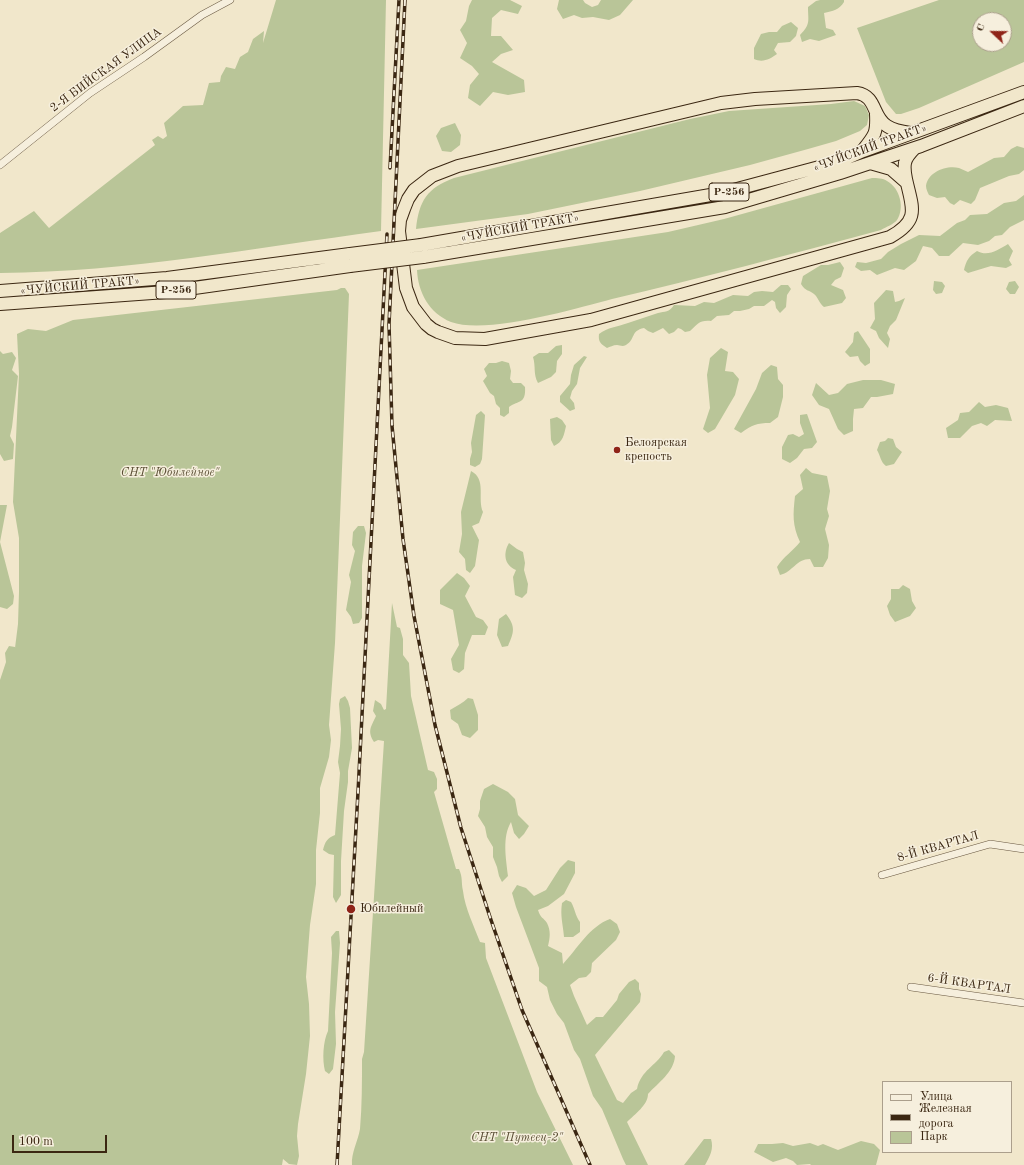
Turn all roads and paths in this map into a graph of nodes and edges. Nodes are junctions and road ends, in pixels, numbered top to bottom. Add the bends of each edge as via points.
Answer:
1 (230, 0) edge
2 (1024, 92) edge
3 (1024, 106) edge
4 (876, 114) junction
5 (911, 133) junction
6 (915, 148) junction
7 (863, 151) junction
8 (869, 163) junction
9 (0, 164) edge
10 (907, 183) junction
11 (422, 251) junction
12 (0, 291) edge
13 (0, 304) edge
14 (1024, 848) edge
15 (882, 875) dead end
16 (911, 987) dead end
17 (1024, 1003) edge

1 - 9 street, 2-Я БИЙСКАЯ УЛИЦА via 202,15 90,93
2 - 5 highway, «ЧУЙСКИЙ ТРАКТ» / Р-256
3 - 6 highway, «ЧУЙСКИЙ ТРАКТ» / Р-256
4 - 5 highway via 887,127
4 - 7 highway via 877,129
4 - 10 highway via 868,98 857,93 721,103 458,166 432,176 414,190 400,220 406,288 410,300 418,314 432,328 455,338 485,339 591,320 890,237 903,230 911,218 913,208
5 - 7 highway, «ЧУЙСКИЙ ТРАКТ» / Р-256
6 - 8 highway, «ЧУЙСКИЙ ТРАКТ» / Р-256
6 - 10 highway via 906,158
7 - 11 highway, «ЧУЙСКИЙ ТРАКТ» / Р-256 via 838,162 722,194
8 - 10 highway via 890,169
8 - 11 highway, «ЧУЙСКИЙ ТРАКТ» / Р-256 via 725,207
11 - 12 highway, «ЧУЙСКИЙ ТРАКТ» / Р-256, bridge via 350,254 166,278
11 - 13 highway, «ЧУЙСКИЙ ТРАКТ» / Р-256, bridge via 350,266 166,292
14 - 15 street, 8-Й КВАРТАЛ via 990,844
16 - 17 street, 6-Й КВАРТАЛ

